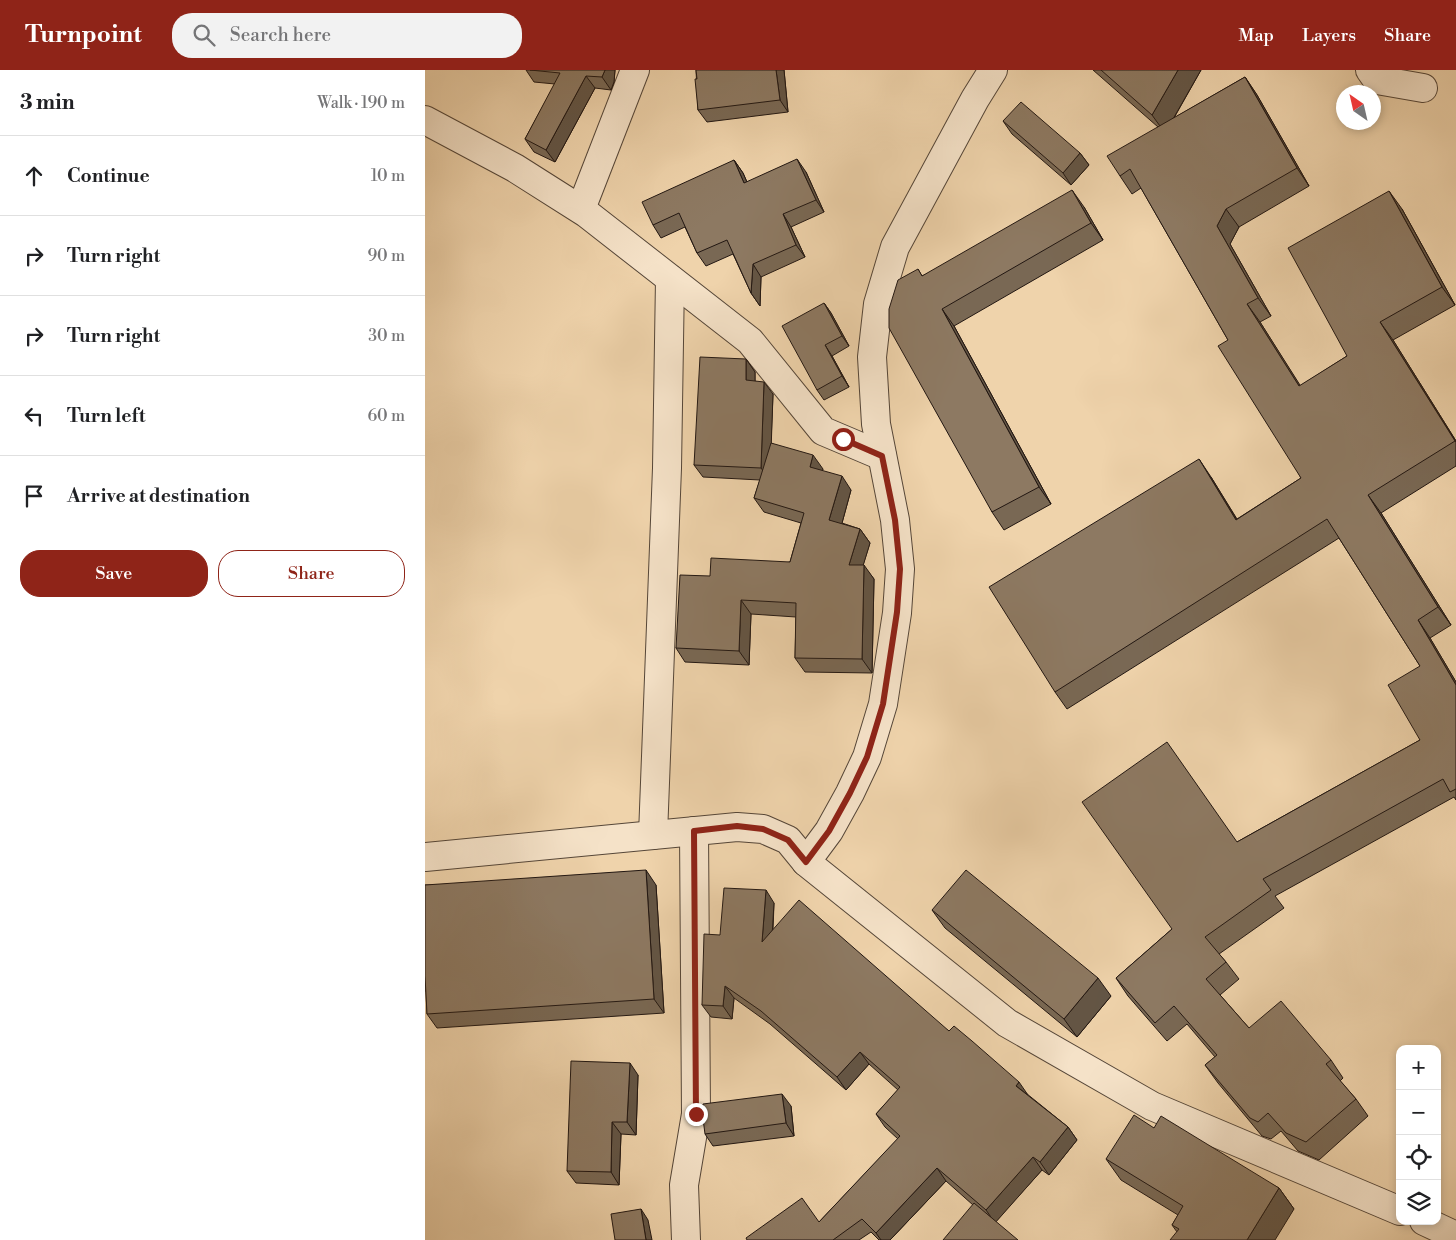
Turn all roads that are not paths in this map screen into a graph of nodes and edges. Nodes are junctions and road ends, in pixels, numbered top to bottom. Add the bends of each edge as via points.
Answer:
1 (635, 70) edge
2 (993, 70) edge
3 (1370, 70) edge
4 (1423, 88) dead end
5 (425, 120) edge
6 (581, 209) junction
7 (670, 279) junction
8 (882, 456) junction
9 (694, 831) junction
10 (653, 835) junction
11 (425, 857) edge
12 (806, 862) junction
13 (1396, 1208) edge
14 (1433, 1225) edge
15 (1456, 1236) edge
16 (686, 1240) edge

1 - 6 street
2 - 8 street via 895,247 878,304 873,357 876,424
3 - 4 street via 1377,80
5 - 6 street via 515,168
6 - 7 street
7 - 8 street via 750,341 823,431
7 - 10 street via 667,468
8 - 12 street via 895,520 900,569 883,704 867,757 850,793 829,831
9 - 10 street
9 - 12 street via 737,826 763,829 788,840
9 - 16 street via 696,1114 684,1185
10 - 11 street
12 - 13 street via 1007,1024 1152,1106
14 - 15 street

